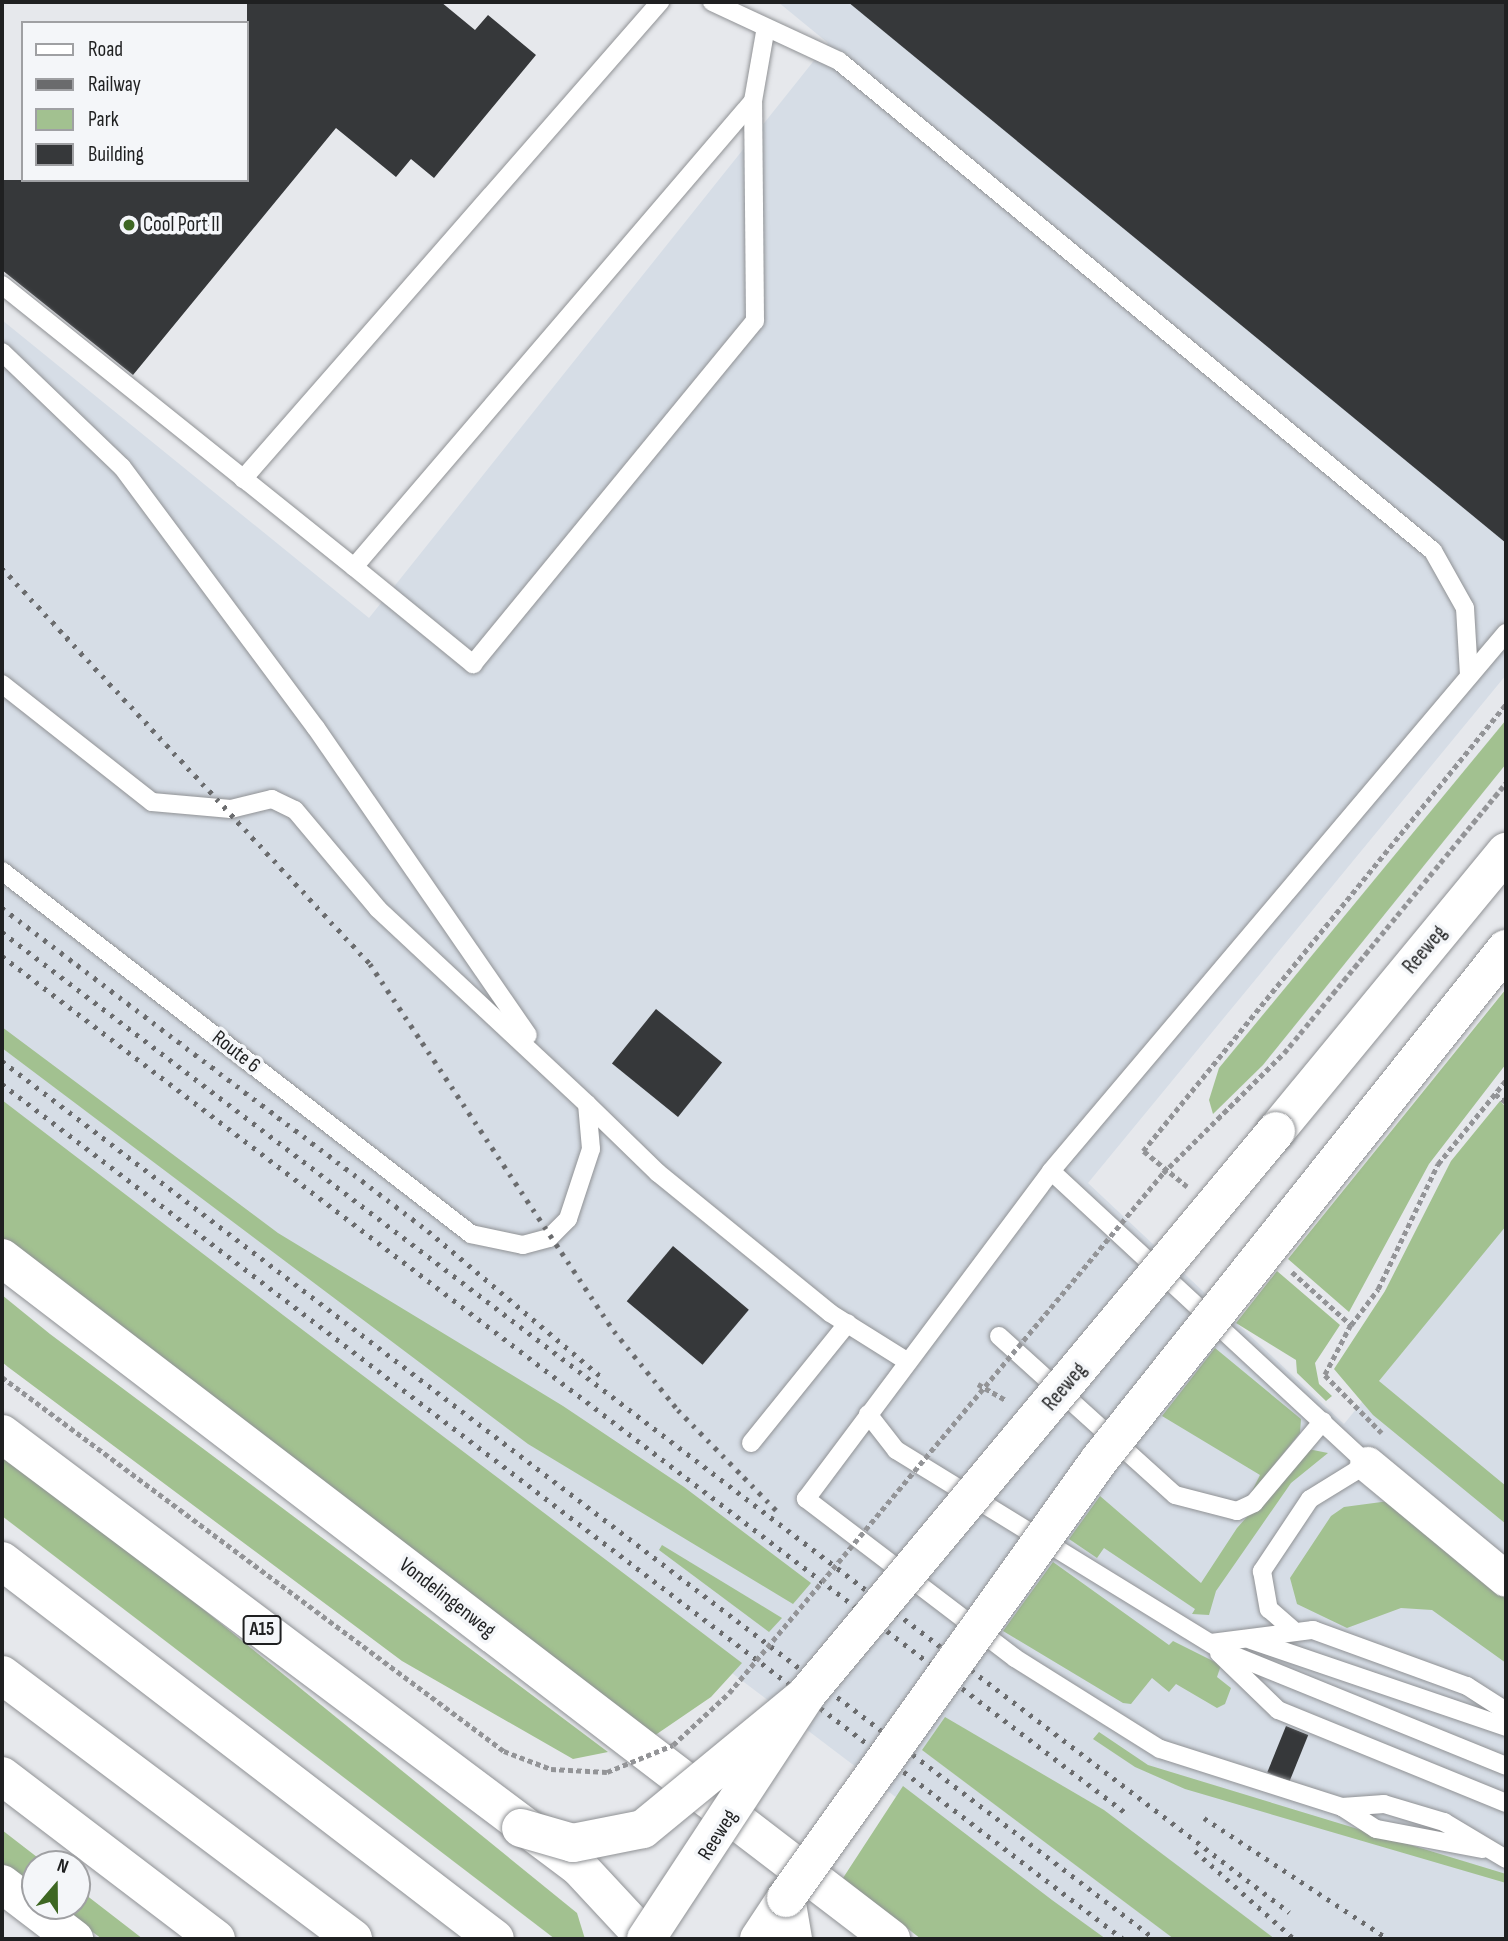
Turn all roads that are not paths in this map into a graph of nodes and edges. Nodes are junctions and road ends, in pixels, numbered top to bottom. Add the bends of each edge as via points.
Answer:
1 (660, 2) edge
2 (712, 2) edge
3 (765, 32) junction
4 (753, 101) junction
5 (2, 285) edge
6 (2, 352) edge
7 (243, 479) junction
8 (354, 567) junction
9 (1506, 633) edge
10 (1469, 676) junction
11 (2, 684) edge
12 (1506, 852) edge
13 (2, 871) edge
14 (1506, 949) edge
15 (546, 1060) junction
16 (587, 1104) junction
17 (1051, 1171) junction
18 (2, 1258) edge
19 (848, 1324) junction
20 (999, 1336) dead end
21 (908, 1362) junction
22 (868, 1414) junction
23 (1323, 1420) junction
24 (2, 1434) edge
25 (751, 1443) dead end
26 (1367, 1464) junction
27 (2, 1561) edge
28 (1506, 1579) edge
29 (1292, 1629) junction
30 (1249, 1639) junction
31 (1209, 1643) junction
32 (2, 1675) edge
33 (806, 1695) junction
34 (1506, 1711) edge
35 (1506, 1727) edge
36 (1506, 1766) edge
37 (2, 1776) edge
38 (1506, 1803) edge
39 (1342, 1807) junction
40 (521, 1828) junction
41 (1482, 1849) junction
42 (1506, 1859) edge
43 (2, 1884) edge
44 (786, 1898) junction
45 (74, 1939) edge
46 (216, 1939) edge
47 (353, 1939) edge
48 (495, 1939) edge
49 (646, 1939) edge
50 (759, 1939) edge
51 (793, 1939) edge
52 (891, 1939) edge

1 - 7 lane
2 - 3 lane
3 - 4 lane
3 - 10 lane via 839,61 1433,551 1465,608
4 - 8 lane
4 - 8 lane via 755,321 473,663
5 - 7 lane
6 - 15 lane via 122,467 316,728
7 - 8 lane
9 - 10 lane
10 - 17 lane
11 - 15 lane via 152,802 219,810 285,802 377,909
12 - 33 main road, Reeweg, bridge
13 - 16 lane, Route 6 via 471,1234 523,1245 561,1228 591,1149
14 - 44 main road, bridge via 1100,1459
15 - 16 lane
16 - 19 lane via 657,1173
17 - 21 lane
17 - 23 lane
18 - 52 main road, Vondelingenweg
19 - 21 lane
19 - 25 lane
20 - 23 lane via 1175,1495 1237,1511 1254,1503
21 - 22 lane
22 - 31 lane via 896,1450
22 - 39 lane via 806,1499 1015,1658 1127,1731 1197,1764
23 - 26 lane
24 - 40 main road, A15
26 - 28 street
26 - 29 lane via 1310,1499 1262,1571 1269,1609
27 - 48 main road
29 - 30 lane
29 - 34 lane via 1321,1633 1467,1686
30 - 31 lane
30 - 35 lane via 1298,1651
31 - 36 lane
31 - 38 lane via 1278,1710
32 - 47 main road
33 - 40 main road, A15, bridge via 643,1829 573,1843
33 - 49 main road, Reeweg, bridge
37 - 46 main road
39 - 41 lane via 1376,1829
39 - 41 lane via 1384,1804 1444,1822
40 - 49 main road, A15, bridge via 597,1882
41 - 42 lane
43 - 45 main road
44 - 50 main road
44 - 51 main road

